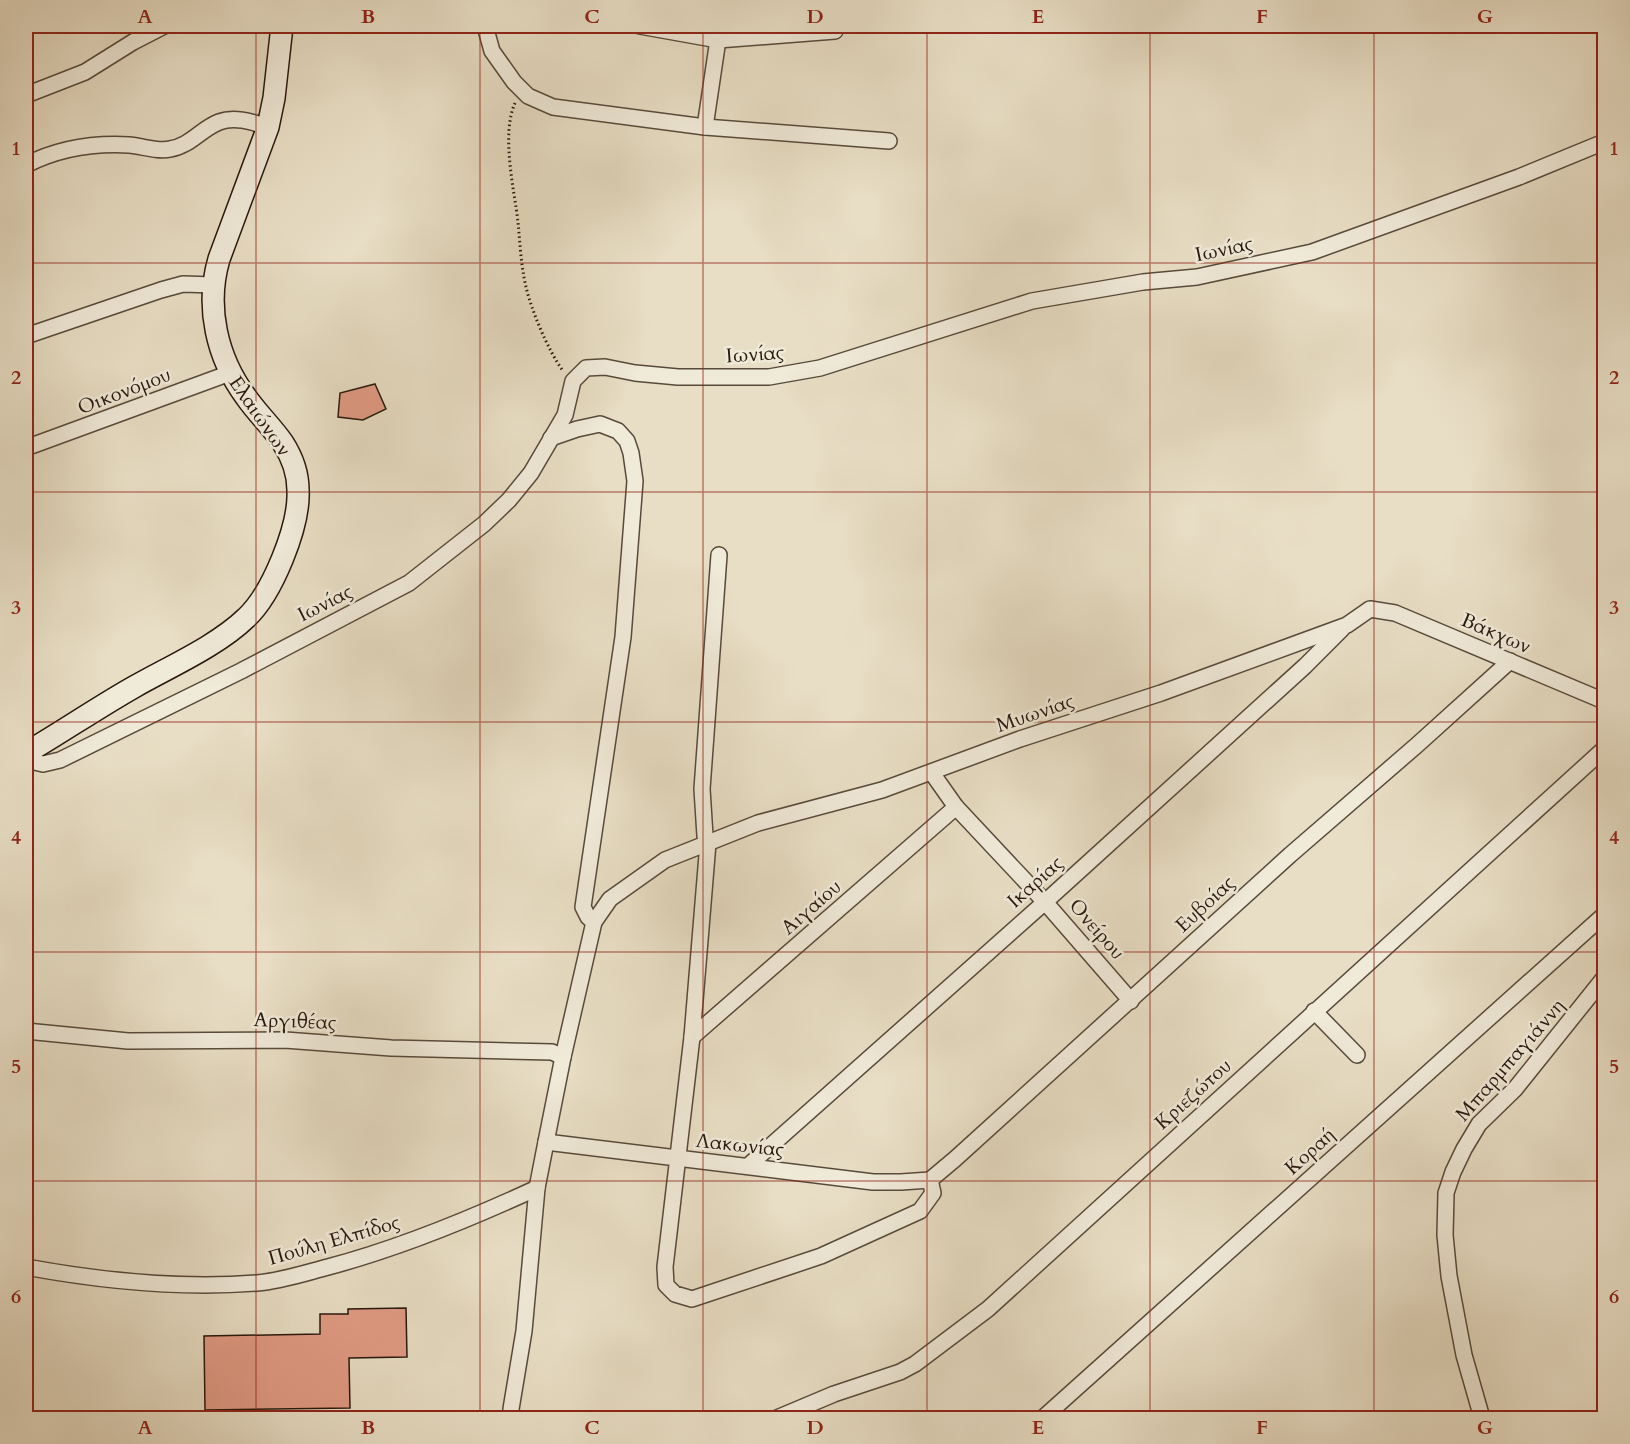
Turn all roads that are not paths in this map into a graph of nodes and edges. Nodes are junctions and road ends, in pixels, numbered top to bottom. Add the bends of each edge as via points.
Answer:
1 (164, 26) edge
2 (282, 26) edge
3 (485, 26) edge
4 (640, 26) edge
5 (835, 31) dead end
6 (719, 33) edge
7 (26, 95) edge
8 (268, 127) junction
9 (705, 127) junction
10 (889, 141) dead end
11 (1605, 142) edge
12 (26, 165) edge
13 (214, 285) junction
14 (26, 336) edge
15 (230, 373) junction
16 (551, 438) junction
17 (31, 446) dead end
18 (719, 555) dead end
19 (1370, 609) joint
20 (1347, 625) junction
21 (1510, 661) junction
22 (1605, 701) edge
23 (1605, 749) edge
24 (26, 753) edge
25 (26, 760) edge
26 (932, 773) junction
27 (956, 807) junction
28 (708, 843) junction
29 (1045, 902) junction
30 (1605, 915) edge
31 (594, 922) junction
32 (1605, 978) edge
33 (1131, 1000) junction
34 (1314, 1011) junction
35 (26, 1031) edge
36 (692, 1038) junction
37 (1357, 1055) dead end
38 (562, 1057) junction
39 (546, 1142) junction
40 (678, 1159) junction
41 (748, 1166) junction
42 (930, 1180) junction
43 (537, 1188) junction
44 (26, 1267) edge
45 (512, 1419) edge
46 (777, 1419) edge
47 (1043, 1419) edge
48 (1482, 1419) edge

1 - 7 street via 85,72
2 - 8 main road, Ελαιώνων
3 - 9 street via 492,51 523,92 534,99 553,107
4 - 6 street
5 - 6 street
6 - 9 street
8 - 12 street via 245,119 219,122 186,145 168,150 102,145 42,156
8 - 13 main road, Ελαιώνων via 222,249
9 - 10 street
11 - 16 street, Ιωνίας via 1312,252 1197,277 1032,301 820,368 769,377 678,377 586,368 573,381 565,415
13 - 14 street via 183,284
13 - 15 main road, Ελαιώνων via 217,337
15 - 17 street, Οικονόμου
15 - 24 main road, Ελαιώνων via 283,443 296,473 296,515 270,584 255,608 237,626
16 - 25 street, Ιωνίας via 531,473 509,500 409,583 60,760 43,764
16 - 31 street via 600,424 618,431 627,441 635,481 623,637 583,907
18 - 28 street via 702,789
19 - 20 street, Μυωνίας
19 - 21 street, Βάκχων via 1395,613
20 - 26 street, Μυωνίας
20 - 29 street, Ικαρίας
21 - 22 street, Βάκχων
21 - 33 street, Ευβοίας
23 - 34 street, Κριεζώτου
26 - 27 street, Ονείρου
26 - 28 street, Μυωνίας via 758,824
27 - 29 street, Ονείρου
27 - 36 street, Αιγαίου
28 - 31 street, Μυωνίας via 647,871 610,899
28 - 36 street
29 - 33 street, Ονείρου
29 - 41 street, Ικαρίας
30 - 47 street, Κοραή
31 - 38 street
32 - 48 street, Μπαρμπαγιάννη via 1515,1089 1479,1124 1460,1156 1446,1193 1444,1235 1449,1276 1464,1355
33 - 42 street, Ευβοίας
34 - 37 street
34 - 46 street, Κριεζώτου via 1012,1288 915,1364
35 - 38 street, Αργιθέας via 128,1041 285,1040 391,1048 552,1052
36 - 40 street
38 - 39 street
39 - 40 street, Λακωνίας
39 - 43 street
40 - 41 street, Λακωνίας
40 - 42 street via 666,1285 675,1294 692,1299 821,1256 920,1211 933,1193
41 - 42 street, Λακωνίας via 873,1182
43 - 44 street, Πούλη Ελπίδος via 494,1209 356,1260 258,1283 163,1285
43 - 45 street via 531,1278

